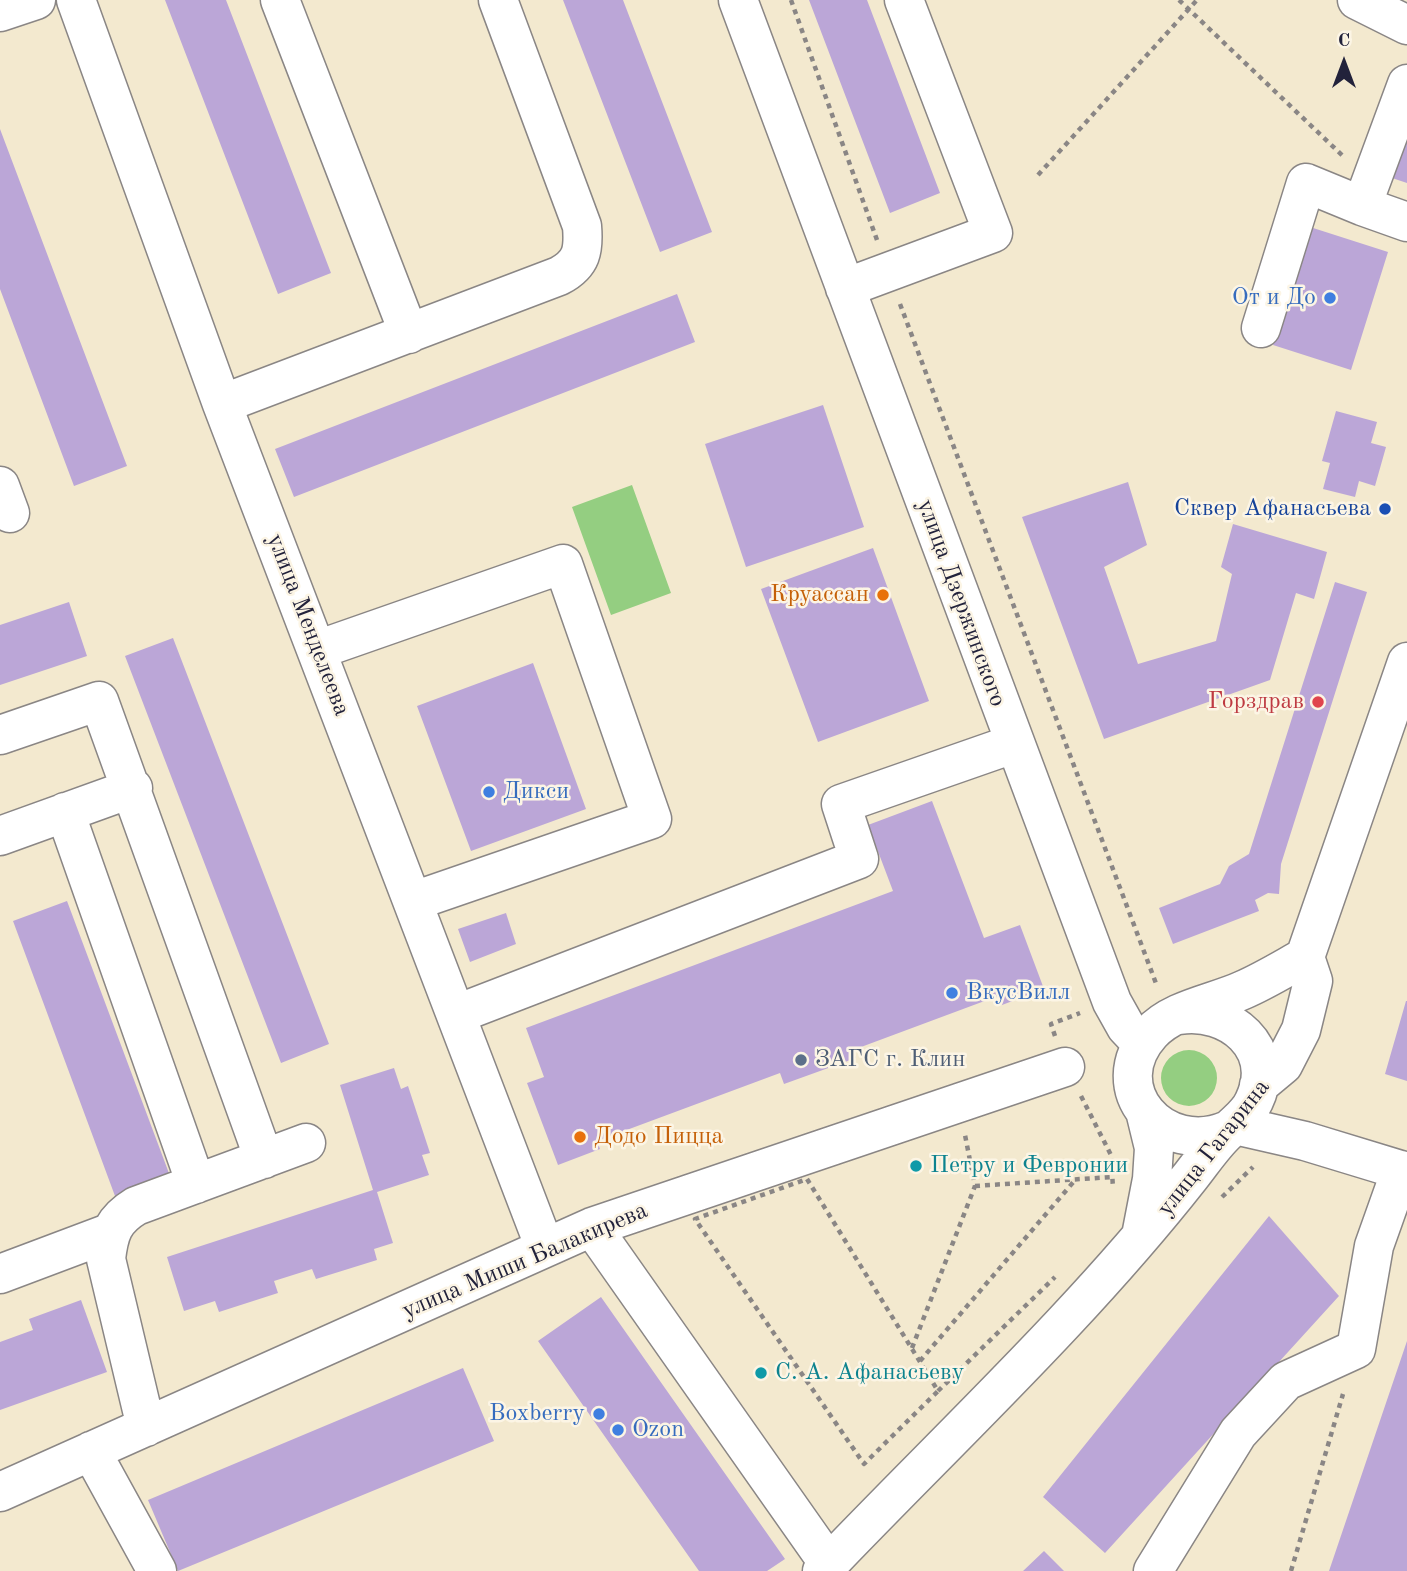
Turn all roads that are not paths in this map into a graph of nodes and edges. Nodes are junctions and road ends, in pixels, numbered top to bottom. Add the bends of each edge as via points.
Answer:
1 (36, 0) edge
2 (76, 0) edge
3 (280, 0) edge
4 (498, 0) edge
5 (738, 0) edge
6 (904, 0) edge
7 (1357, 0) edge
8 (0, 12) edge
9 (1407, 25) edge
10 (1407, 84) edge
11 (1366, 194) junction
12 (1407, 222) edge
13 (845, 288) junction
14 (1261, 328) dead end
15 (409, 334) junction
16 (222, 404) junction
17 (317, 650) junction
18 (1407, 662) edge
19 (0, 735) edge
20 (1013, 744) junction
21 (132, 788) junction
22 (65, 813) junction
23 (0, 836) edge
24 (414, 901) junction
25 (1306, 957) junction
26 (1168, 1000) junction
27 (457, 1014) junction
28 (1142, 1044) junction
29 (1071, 1077) road end
30 (1245, 1109) junction
31 (1145, 1111) junction
32 (306, 1143) dead end
33 (264, 1159) junction
34 (1404, 1171) edge
35 (197, 1184) junction
36 (592, 1227) junction
37 (109, 1233) junction
38 (1139, 1243) junction
39 (545, 1248) junction
40 (0, 1274) edge
41 (146, 1427) junction
42 (91, 1451) junction
43 (0, 1492) edge
44 (825, 1568) edge
45 (157, 1571) edge
46 (1153, 1571) edge

1 - 8 street
2 - 16 street, улица Менделеева
3 - 15 street
4 - 15 street via 582,226 583,249 571,270 559,276
5 - 13 street, улица Дзержинского
6 - 13 street via 993,233
7 - 9 street
10 - 11 street
11 - 12 street
11 - 14 street via 1306,183
13 - 20 street, улица Дзержинского
15 - 16 street
16 - 17 street, улица Менделеева
17 - 24 street, улица Менделеева
17 - 24 street via 563,564 652,819
18 - 25 street, улица Гагарина
19 - 21 street via 99,701
20 - 27 street via 841,804 859,859
20 - 28 street, улица Дзержинского via 1112,1002
21 - 22 street
21 - 33 street
22 - 23 street
22 - 35 street
24 - 27 street, улица Менделеева
25 - 26 street via 1246,989
25 - 30 street, улица Гагарина via 1313,981 1301,1030 1283,1065
26 - 28 street via 1164,1021
26 - 30 street via 1240,1029 1257,1057
27 - 39 street, улица Менделеева
28 - 31 street via 1134,1085
29 - 36 street, улица Миши Балакирева
30 - 31 street via 1213,1136 1182,1137 1168,1132
30 - 34 street via 1306,1141
30 - 38 street, улица Гагарина
31 - 38 street via 1154,1148
32 - 33 street
33 - 35 street
34 - 46 street via 1374,1246 1356,1349 1286,1381 1238,1433
35 - 37 street via 136,1206 118,1217
36 - 39 street, улица Миши Балакирева
36 - 44 street
37 - 40 street
37 - 41 street via 106,1259
38 - 44 street, улица Гагарина
39 - 41 street, улица Миши Балакирева
41 - 42 street, улица Миши Балакирева
42 - 43 street, улица Миши Балакирева
42 - 45 street

